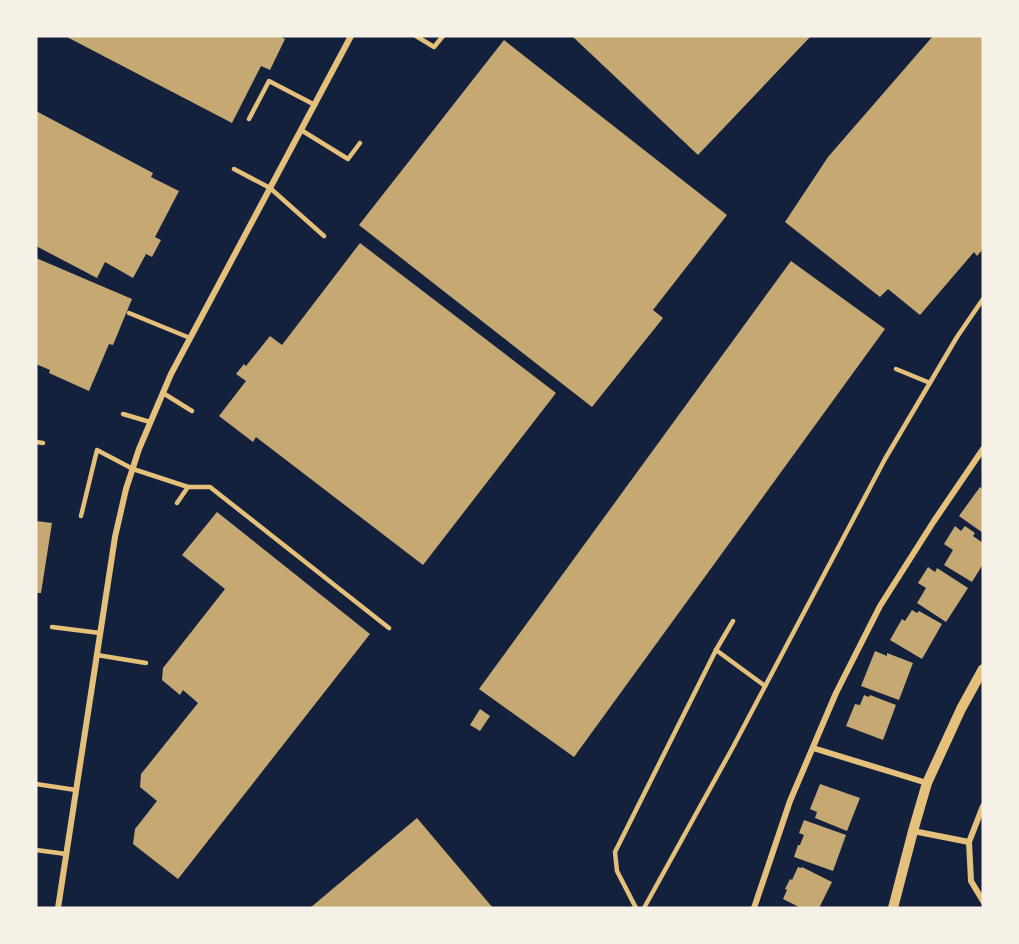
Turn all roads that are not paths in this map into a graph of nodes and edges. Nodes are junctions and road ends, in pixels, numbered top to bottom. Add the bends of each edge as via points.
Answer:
1 (351, 36) edge
2 (416, 36) edge
3 (443, 36) edge
4 (315, 105) junction
5 (249, 119) dead end
6 (301, 130) junction
7 (360, 143) dead end
8 (234, 169) dead end
9 (270, 188) junction
10 (324, 236) dead end
11 (983, 299) edge
12 (129, 313) dead end
13 (190, 338) junction
14 (896, 369) dead end
15 (930, 383) junction
16 (163, 393) junction
17 (192, 411) dead end
18 (123, 414) dead end
19 (150, 422) junction
20 (36, 442) edge
21 (43, 443) dead end
22 (983, 449) edge
23 (133, 469) junction
24 (188, 487) junction
25 (177, 503) dead end
26 (81, 516) dead end
27 (733, 621) dead end
28 (52, 627) dead end
29 (389, 628) dead end
30 (100, 633) junction
31 (716, 650) junction
32 (97, 655) junction
33 (146, 663) dead end
34 (983, 669) edge
35 (765, 686) junction
36 (813, 748) junction
37 (927, 783) junction
38 (36, 784) edge
39 (76, 790) junction
40 (983, 806) edge
41 (913, 831) junction
42 (969, 842) junction
43 (36, 850) edge
44 (66, 854) junction
45 (983, 901) edge
46 (58, 908) edge
47 (636, 908) edge
48 (644, 908) edge
49 (754, 908) edge
50 (893, 908) edge

1 - 4 street
2 - 3 lane via 434,47
4 - 5 lane via 269,81
4 - 6 street
6 - 7 lane via 348,159
6 - 9 street
8 - 9 lane
9 - 10 lane
9 - 13 street
11 - 15 lane
12 - 13 lane
13 - 16 street
14 - 15 lane
15 - 35 lane via 885,459
16 - 17 lane
16 - 19 street
18 - 19 lane
19 - 23 street
20 - 21 lane
22 - 36 street via 880,606
23 - 24 lane
23 - 26 lane via 97,450
23 - 30 street via 115,537
24 - 25 lane
24 - 29 lane via 210,487
27 - 31 lane
28 - 30 lane
30 - 32 street
31 - 35 lane
31 - 47 lane via 615,852 616,871
32 - 33 lane
32 - 39 street
34 - 37 street
35 - 48 lane
36 - 37 street
36 - 49 street via 790,801
37 - 41 street
38 - 39 lane
39 - 44 street
40 - 42 street
41 - 42 street
41 - 50 street
42 - 45 street via 971,881
43 - 44 lane
44 - 46 street

